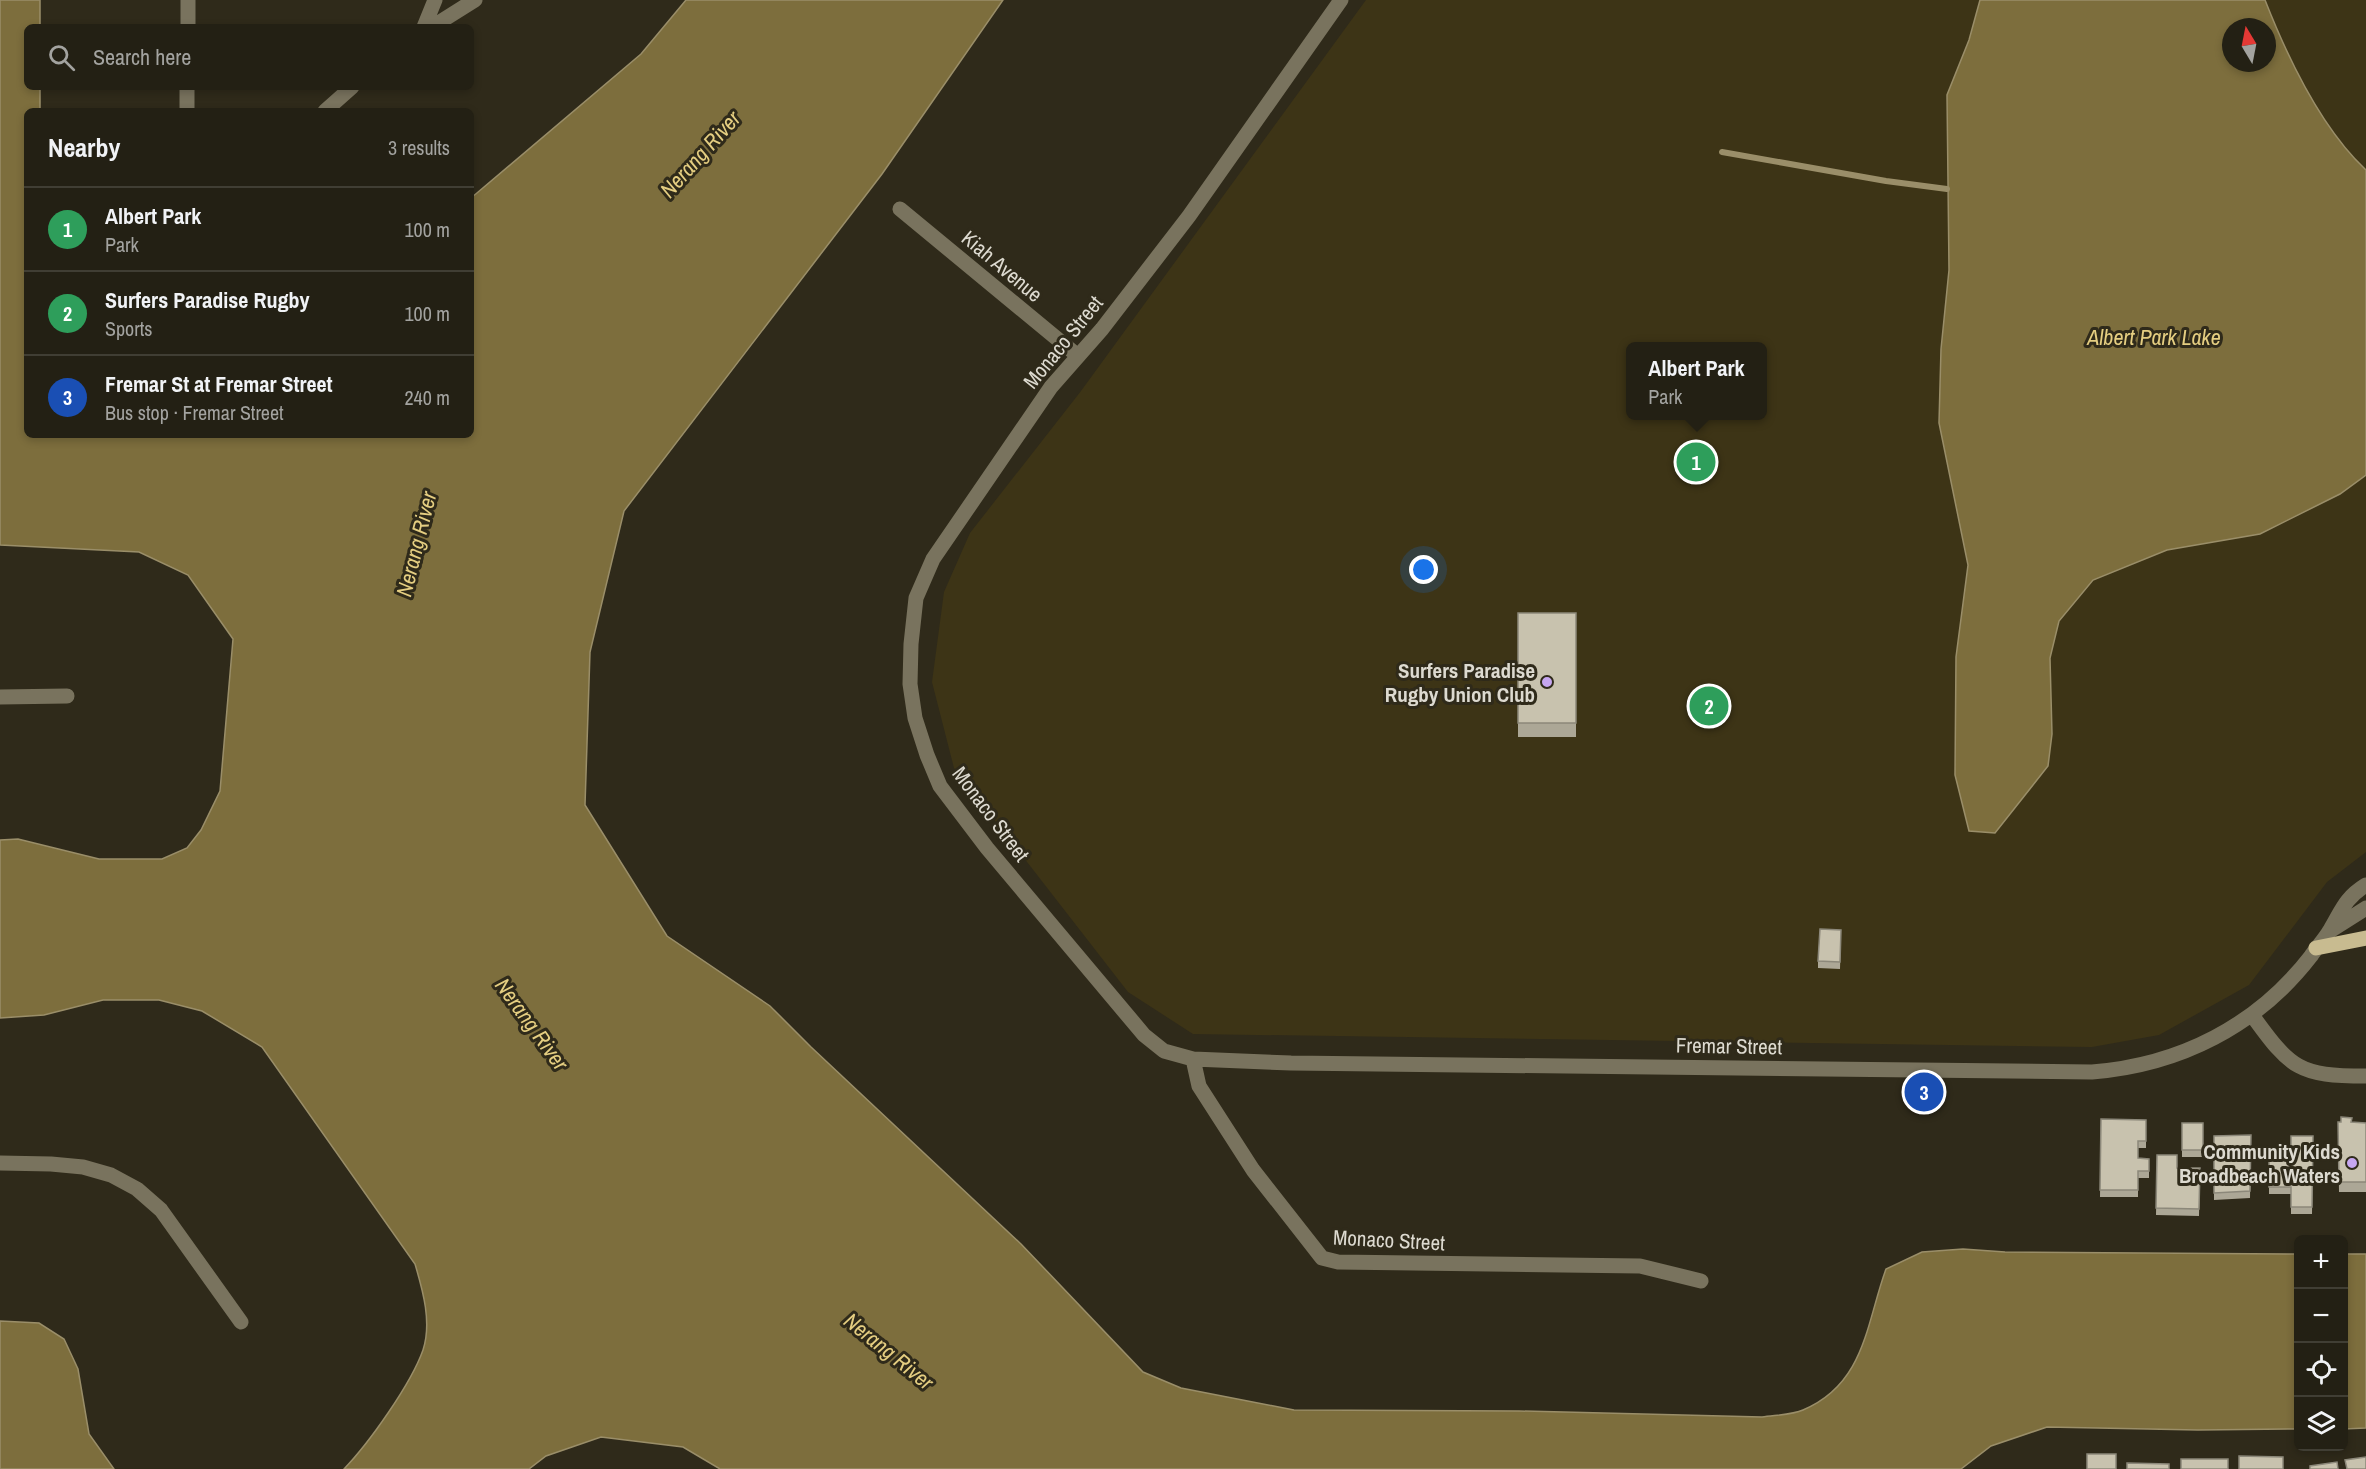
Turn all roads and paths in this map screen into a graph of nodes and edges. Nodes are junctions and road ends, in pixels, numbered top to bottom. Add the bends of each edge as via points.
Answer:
1 (188, 0) edge
2 (435, 0) edge
3 (475, 0) edge
4 (1341, 0) edge
5 (188, 24) edge
6 (425, 24) edge
7 (437, 24) edge
8 (187, 90) edge
9 (349, 90) edge
10 (187, 108) edge
11 (328, 108) edge
12 (900, 209) dead end
13 (1078, 356) junction
14 (67, 696) dead end
15 (0, 697) edge
16 (2366, 885) edge
17 (2366, 908) edge
18 (2330, 931) junction
19 (2366, 938) edge
20 (2316, 948) junction
21 (2252, 1015) junction
22 (1193, 1059) junction
23 (2366, 1076) edge
24 (0, 1163) edge
25 (1701, 1281) dead end
26 (241, 1322) dead end

1 - 5 street
2 - 6 street
3 - 7 street
4 - 13 street, Monaco Street via 1189,216
8 - 10 street
9 - 11 street
12 - 13 street, Kiah Avenue
13 - 22 street, Monaco Street via 1051,387 933,559 916,598 910,644 915,718 940,786 987,848 1144,1035 1164,1052
14 - 15 street
16 - 18 street, Fremar Street via 2345,903
17 - 18 street, Fremar Street
18 - 20 street, Fremar Street
19 - 20 main road
20 - 21 street, Fremar Street via 2285,985
21 - 22 street, Fremar Street via 2216,1038 2171,1057 2092,1072
21 - 23 street via 2280,1051 2301,1069 2327,1076
22 - 25 street, Monaco Street via 1199,1086 1253,1170 1322,1258 1338,1262 1640,1266
24 - 26 street via 83,1167 111,1175 137,1189 161,1210

